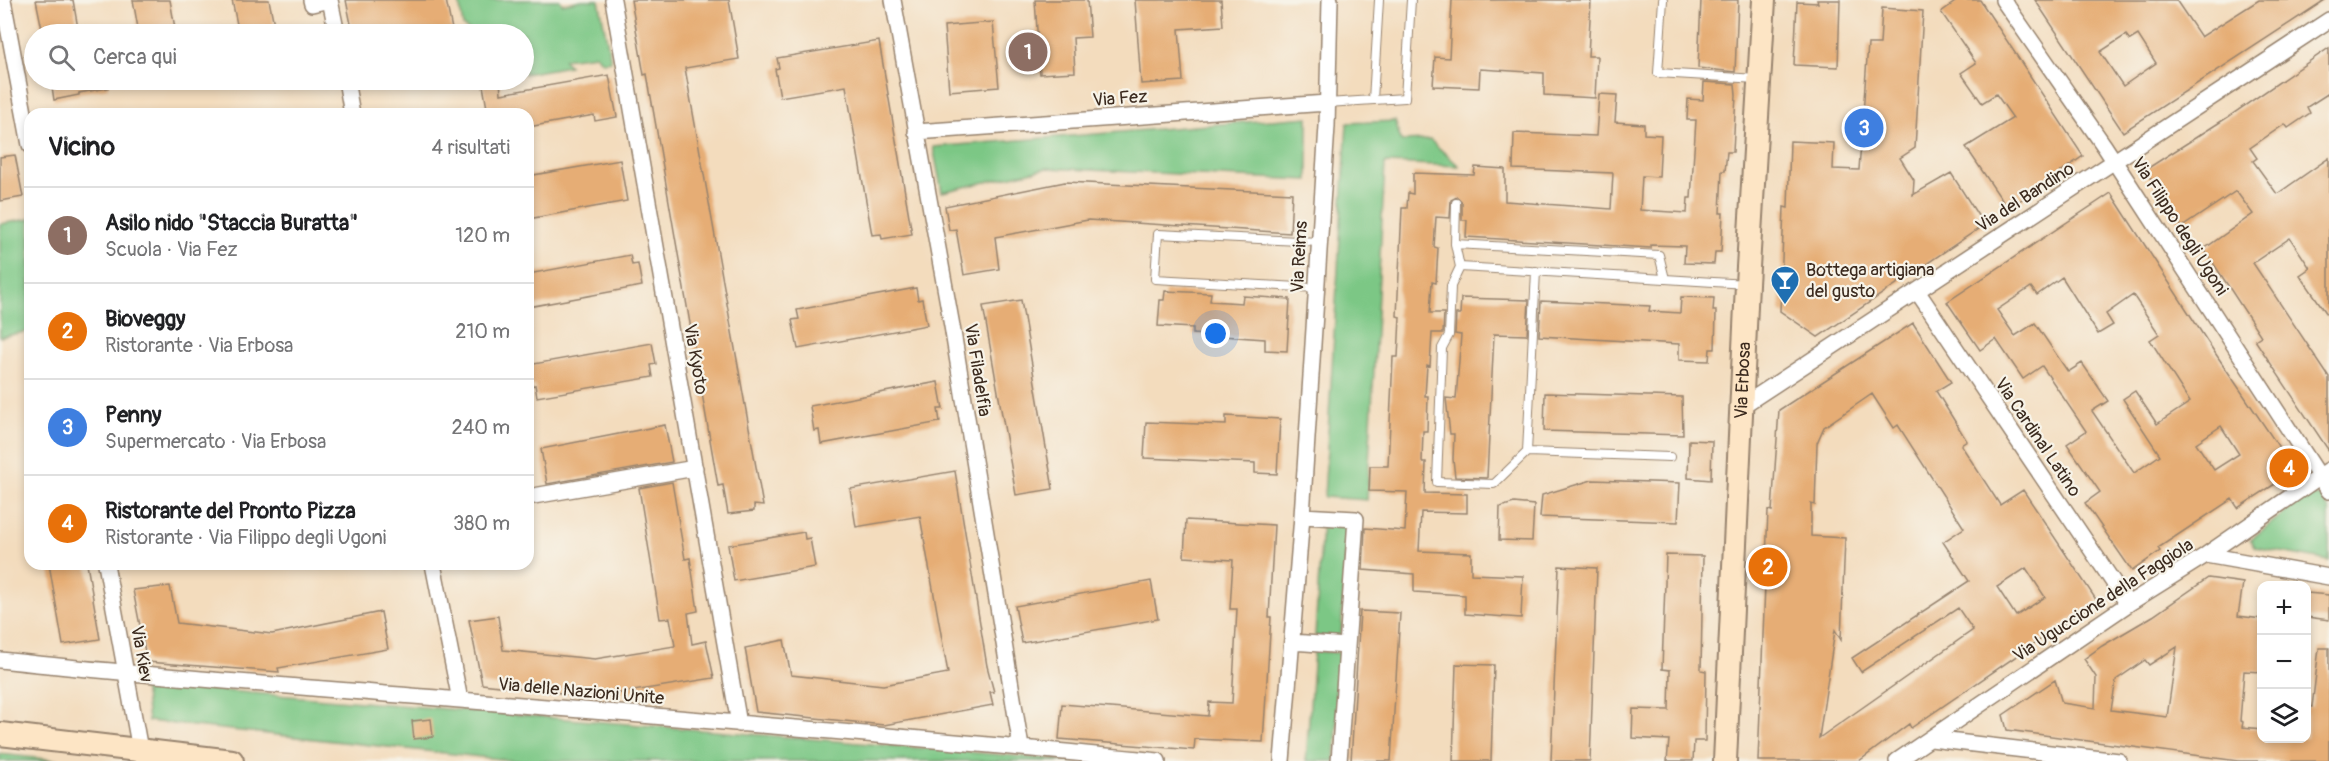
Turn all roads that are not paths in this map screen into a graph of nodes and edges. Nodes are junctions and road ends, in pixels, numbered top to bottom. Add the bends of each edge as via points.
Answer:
1 (3, 0) edge
2 (311, 0) edge
3 (330, 0) edge
4 (613, 0) edge
5 (893, 0) edge
6 (1330, 0) edge
7 (1379, 0) edge
8 (1411, 0) edge
9 (1663, 0) edge
10 (1764, 0) edge
11 (2004, 0) edge
12 (2329, 20) edge
13 (335, 24) edge
14 (1758, 80) junction
15 (347, 90) edge
16 (1373, 100) junction
17 (1327, 103) junction
18 (351, 108) edge
19 (24, 113) edge
20 (916, 132) junction
21 (2114, 161) junction
22 (1456, 204) dead end
23 (1319, 242) junction
24 (1455, 244) junction
25 (1460, 267) junction
26 (1536, 271) junction
27 (1665, 279) junction
28 (1747, 284) junction
29 (1317, 288) junction
30 (1917, 291) junction
31 (1742, 406) junction
32 (1527, 452) junction
33 (1670, 457) dead end
34 (695, 468) junction
35 (2324, 474) edge
36 (2329, 491) edge
37 (534, 496) edge
38 (1302, 516) junction
39 (2206, 555) junction
40 (107, 570) edge
41 (434, 570) edge
42 (2329, 577) edge
43 (2128, 604) junction
44 (1292, 642) junction
45 (1347, 646) junction
46 (0, 660) edge
47 (126, 674) junction
48 (460, 700) junction
49 (740, 724) junction
50 (0, 734) edge
51 (1931, 739) junction
52 (1021, 747) junction
53 (140, 750) junction
54 (232, 761) edge
55 (1158, 761) edge
56 (1282, 761) edge
57 (1339, 761) edge
58 (1725, 761) edge
59 (1897, 761) edge
60 (2119, 761) edge

1 - 19 street
2 - 3 street via 312,4
3 - 13 street
4 - 34 street, Via Kyoto
5 - 20 street, Via Filadelfia
6 - 17 street, Via Reims
7 - 16 lane
8 - 16 lane via 1405,98
9 - 14 lane via 1658,73
10 - 14 main road, Via Erbosa
11 - 21 street, Via Filippo degli Ugoni
12 - 21 street, Via del Bandino
14 - 28 main road, Via Erbosa
15 - 18 street
16 - 17 lane
17 - 20 street, Via Fez
17 - 23 street, Via Reims
20 - 52 street, Via Filadelfia
21 - 30 street, Via del Bandino
21 - 35 street, Via Filippo degli Ugoni
22 - 24 lane
23 - 29 street, Via Reims
23 - 29 lane via 1158,234 1155,279
24 - 25 lane
24 - 27 lane via 1659,255
25 - 26 lane
25 - 32 lane via 1451,286 1449,335 1442,348 1437,482 1494,484
26 - 27 lane
26 - 32 lane
27 - 28 lane
28 - 31 main road, Via Erbosa
29 - 38 street, Via Reims
30 - 31 street, Via del Bandino
30 - 43 street, Via Cardinal Latino
31 - 58 main road, Via Erbosa
32 - 33 lane
34 - 37 street
34 - 49 street, Via Kyoto
35 - 36 street, Via Filippo degli Ugoni
35 - 39 street, Via Uguccione della Faggiola
38 - 44 street, Via Reims
38 - 45 street via 1356,519
39 - 42 street
39 - 43 street, Via Uguccione della Faggiola
40 - 47 street, Via Kiev
41 - 48 street
43 - 51 street, Via Uguccione della Faggiola
44 - 45 street
44 - 56 street, Via Reims
45 - 57 street
46 - 47 street, Via delle Nazioni Unite
47 - 48 street, Via delle Nazioni Unite
47 - 53 street, Via Kiev
48 - 49 street, Via delle Nazioni Unite
49 - 52 street, Via delle Nazioni Unite
50 - 53 main road
51 - 59 street, Via Uguccione della Faggiola
51 - 60 street
52 - 55 street, Via delle Nazioni Unite
53 - 54 main road

